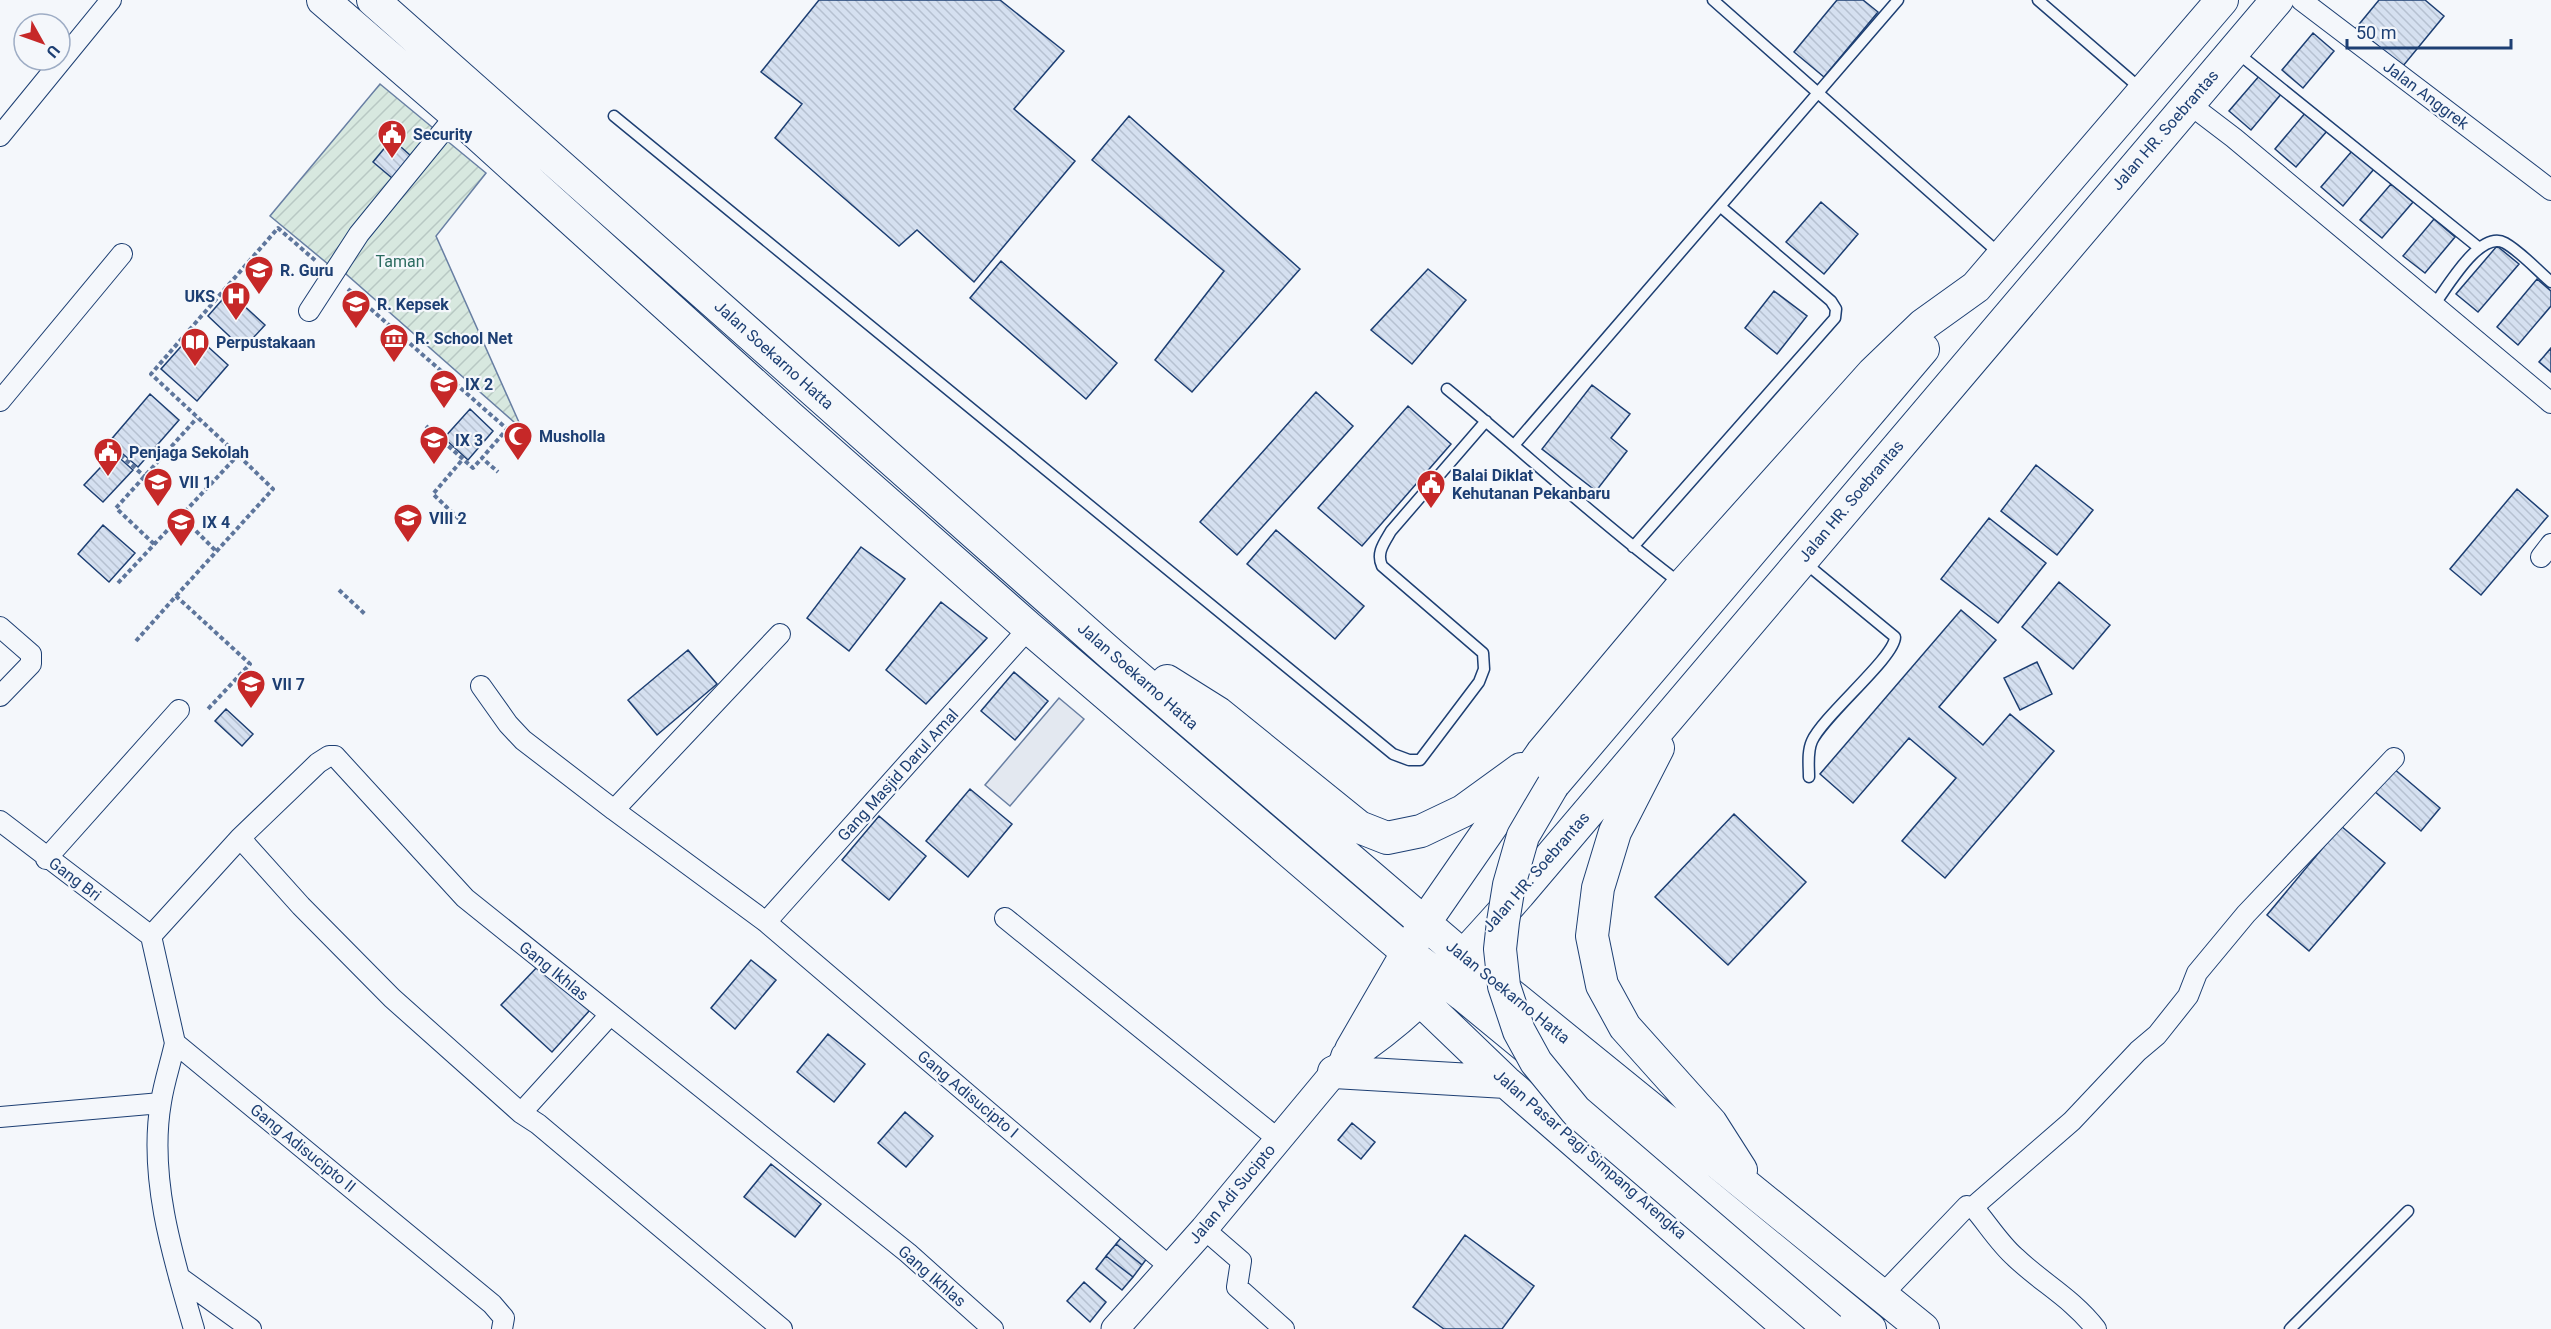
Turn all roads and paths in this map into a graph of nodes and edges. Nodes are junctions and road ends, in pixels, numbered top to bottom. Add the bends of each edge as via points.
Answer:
1 (111, 0) edge
2 (323, 0) edge
3 (373, 0) edge
4 (1713, 0) edge
5 (1898, 0) edge
6 (2038, 0) edge
7 (2222, 0) edge
8 (2277, 0) edge
9 (2301, 0) edge
10 (2234, 50) junction
11 (1819, 91) junction
12 (2144, 91) junction
13 (2188, 103) junction
14 (456, 116) junction
15 (614, 116) dead end
16 (0, 136) edge
17 (2548, 182) edge
18 (588, 190) junction
19 (1721, 207) junction
20 (568, 215) junction
21 (2478, 247) junction
22 (122, 254) dead end
23 (2003, 256) junction
24 (332, 275) junction
25 (2551, 282) edge
26 (1976, 287) junction
27 (2434, 305) junction
28 (309, 311) dead end
29 (1447, 389) dead end
30 (0, 401) edge
31 (2551, 402) edge
32 (197, 418) junction
33 (1486, 421) junction
34 (426, 426) dead end
35 (1515, 444) junction
36 (115, 450) dead end
37 (238, 455) junction
38 (482, 458) junction
39 (463, 459) junction
40 (498, 472) dead end
41 (145, 477) junction
42 (180, 515) junction
43 (459, 519) dead end
44 (154, 544) junction
45 (1633, 547) junction
46 (217, 552) junction
47 (1801, 560) junction
48 (118, 583) dead end
49 (1683, 585) junction
50 (339, 590) dead end
51 (176, 596) junction
52 (366, 615) dead end
53 (0, 627) edge
54 (1029, 628) junction
55 (780, 634) dead end
56 (136, 641) dead end
57 (1112, 655) junction
58 (481, 686) dead end
59 (0, 696) edge
60 (1681, 701) junction
61 (207, 710) dead end
62 (179, 711) dead end
63 (1542, 753) junction
64 (2394, 758) dead end
65 (1809, 777) dead end
66 (614, 810) junction
67 (0, 821) edge
68 (240, 838) junction
69 (46, 858) junction
70 (1005, 918) dead end
71 (766, 922) junction
72 (1425, 922) junction
73 (151, 936) junction
74 (1463, 956) junction
75 (1400, 964) junction
76 (1432, 990) junction
77 (609, 1016) junction
78 (175, 1043) junction
79 (1341, 1065) junction
80 (1506, 1082) junction
81 (160, 1103) junction
82 (521, 1113) junction
83 (0, 1117) edge
84 (1278, 1139) junction
85 (1756, 1193) junction
86 (1973, 1207) junction
87 (2408, 1211) dead end
88 (1204, 1229) junction
89 (1169, 1266) junction
90 (179, 1277) junction
91 (1882, 1295) junction
92 (194, 1329) edge
93 (251, 1329) edge
94 (502, 1329) edge
95 (782, 1329) edge
96 (993, 1329) edge
97 (1114, 1329) edge
98 (1284, 1329) edge
99 (1790, 1329) edge
100 (1830, 1329) edge
101 (1870, 1329) edge
102 (1923, 1329) edge
103 (2096, 1329) edge
104 (2290, 1329) edge

1 - 16 street
2 - 14 main road, Jalan Soekarno Hatta
3 - 18 main road, Jalan Soekarno Hatta
4 - 11 lane
5 - 11 lane
6 - 12 lane
7 - 12 main road
8 - 10 main road, Jalan HR. Soebrantas
9 - 17 street, Jalan Anggrek
10 - 13 main road, Jalan HR. Soebrantas
10 - 21 lane
11 - 19 lane
11 - 23 lane
12 - 23 main road
13 - 27 street
13 - 47 main road, Jalan HR. Soebrantas
14 - 20 main road, Jalan Soekarno Hatta
14 - 24 street via 359,234
15 - 33 lane via 1384,747 1409,760 1420,760 1479,682 1484,669 1483,653 1382,566 1381,547 1390,531
18 - 20 main road
18 - 57 main road, Jalan Soekarno Hatta
19 - 35 lane
19 - 45 lane via 1831,301 1836,309 1835,318
20 - 54 main road, Jalan Soekarno Hatta
21 - 25 lane via 2490,240 2504,242
21 - 27 lane
22 - 30 street
23 - 26 main road
24 - 28 street
24 - 32 path via 278,228 151,374
24 - 38 path via 507,429
26 - 49 main road via 1923,325 1873,373
26 - 100 main road, bridge via 1553,785 1523,836 1503,922 1500,949 1504,986 1519,1031 1536,1062 1575,1111
27 - 31 street
29 - 33 lane
32 - 37 path
32 - 41 path
33 - 35 lane
34 - 39 path
35 - 45 lane
36 - 41 path
37 - 42 path
37 - 46 path via 273,489
38 - 39 path via 473,468
38 - 40 path
39 - 43 path via 433,494
41 - 44 path via 116,508
42 - 44 path
42 - 46 path
44 - 48 path
45 - 49 lane
46 - 51 path
47 - 60 main road, Jalan HR. Soebrantas
47 - 65 lane via 1895,637 1895,642 1815,735 1809,752
49 - 63 main road
50 - 52 path
51 - 56 path
51 - 61 path via 250,664
53 - 59 street via 33,659
54 - 71 street, Gang Masjid Darul Amal
54 - 75 main road, Jalan Soekarno Hatta
55 - 66 street
57 - 63 main road via 1158,675 1218,713 1359,827 1387,838 1421,831 1463,811
57 - 72 main road, Jalan Soekarno Hatta
58 - 66 street, Gang Adisucipto I via 522,740
60 - 74 main road, Jalan HR. Soebrantas
60 - 85 main road via 1615,832 1598,888 1592,936 1602,985 1625,1027 1711,1123
62 - 69 street
63 - 72 main road
64 - 86 street via 2246,914 2197,973 2188,996 2157,1035 2072,1121
66 - 71 street, Gang Adisucipto I
67 - 69 street, Gang Bri
68 - 73 street, Gang Ikhlas
68 - 77 street, Gang Ikhlas via 318,763 335,756 465,898
68 - 82 street via 392,998
69 - 73 street, Gang Bri
70 - 84 street
71 - 89 street, Gang Adisucipto I
72 - 74 main road, Jalan Soekarno Hatta
72 - 75 main road
73 - 78 street
74 - 76 main road, Jalan HR. Soebrantas
74 - 85 main road, Jalan Soekarno Hatta
75 - 76 main road, Jalan Soekarno Hatta
75 - 79 main road, Jalan Adi Sucipto
76 - 79 main road, Jalan Adi Sucipto
76 - 80 main road, Jalan Pasar Pagi Simpang Arengka
76 - 101 main road, Jalan Soekarno Hatta via 1519,1040
77 - 82 street
77 - 96 street, Gang Ikhlas via 908,1253
78 - 81 street
78 - 94 street, Gang Adisucipto II via 492,1304 504,1318
79 - 80 main road
79 - 84 main road, Jalan Adi Sucipto
80 - 99 main road, Jalan Pasar Pagi Simpang Arengka
81 - 83 street
81 - 90 street via 158,1171
82 - 95 street
84 - 88 main road, Jalan Adi Sucipto
85 - 91 main road, Jalan Soekarno Hatta
86 - 91 street via 1959,1211
86 - 103 street via 2014,1256 2061,1292
87 - 104 lane
88 - 89 main road, Jalan Adi Sucipto
88 - 98 street via 1241,1261 1237,1287
89 - 97 main road, Jalan Adi Sucipto
90 - 92 street
90 - 93 street
91 - 102 main road, Jalan Soekarno Hatta

